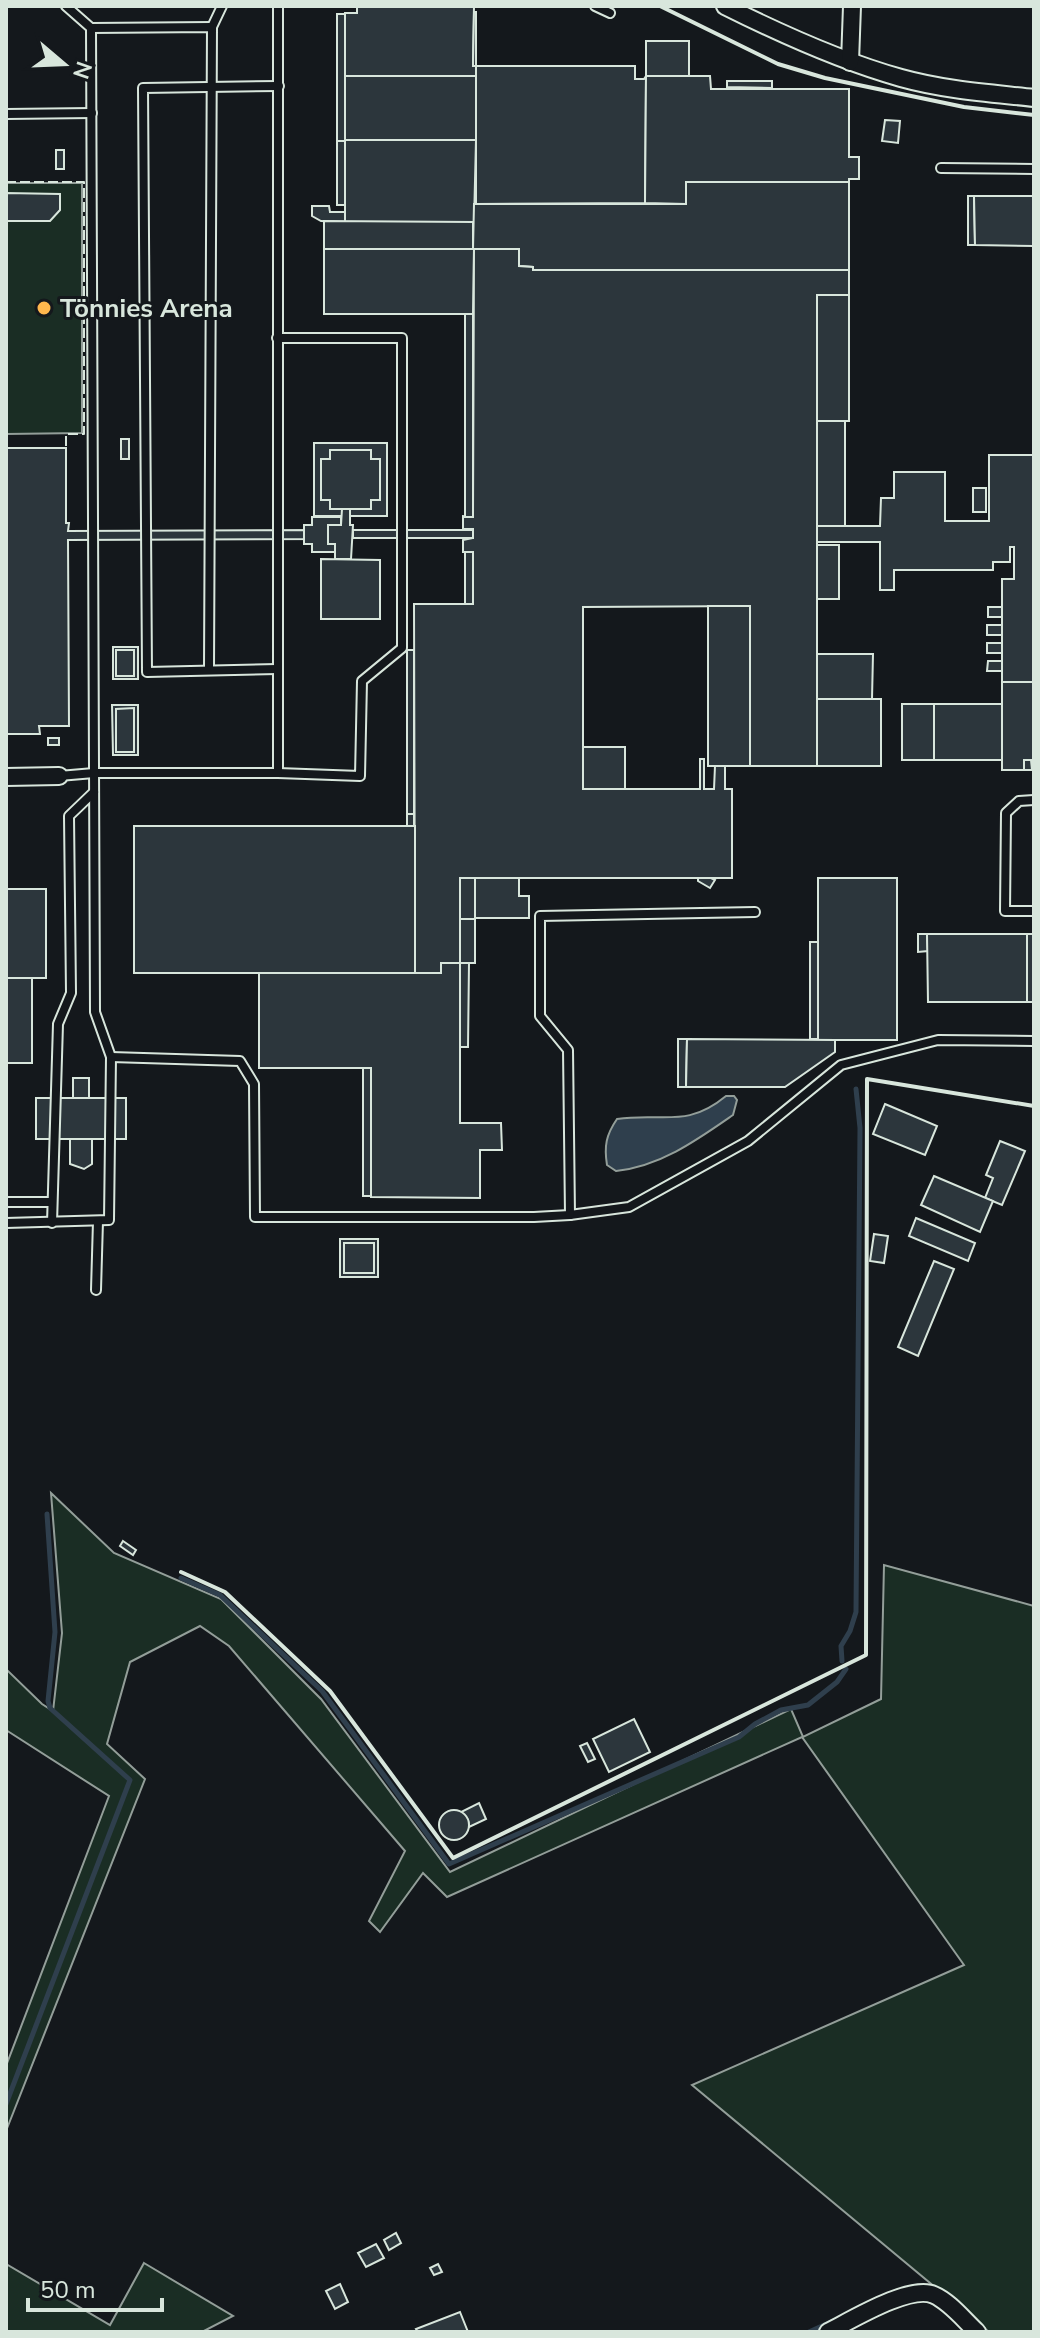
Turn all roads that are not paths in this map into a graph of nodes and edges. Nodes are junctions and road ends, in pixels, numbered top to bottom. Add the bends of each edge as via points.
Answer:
1 (66, 6) edge
2 (222, 6) edge
3 (278, 6) edge
4 (595, 6) edge
5 (725, 6) edge
6 (852, 6) edge
7 (610, 13) dead end
8 (212, 27) junction
9 (91, 28) junction
10 (850, 62) junction
11 (279, 86) junction
12 (212, 87) junction
13 (1034, 98) edge
14 (92, 113) junction
15 (6, 114) edge
16 (941, 168) dead end
17 (1034, 169) edge
18 (277, 338) junction
19 (277, 669) junction
20 (209, 670) junction
21 (94, 773) junction
22 (278, 773) junction
23 (59, 776) joint
24 (6, 777) edge
25 (94, 792) junction
26 (1034, 800) edge
27 (1034, 911) edge
28 (755, 912) dead end
29 (1034, 1041) edge
30 (111, 1057) junction
31 (6, 1202) edge
32 (52, 1202) junction
33 (570, 1215) junction
34 (98, 1221) junction
35 (6, 1223) edge
36 (52, 1223) junction
37 (96, 1290) dead end
38 (828, 2332) edge
39 (977, 2332) edge

1 - 9 lane
2 - 8 lane
3 - 11 lane
4 - 7 lane
5 - 10 street
6 - 10 street
8 - 9 lane
8 - 12 lane
9 - 14 lane
10 - 13 street via 933,84
11 - 12 lane
11 - 18 lane
12 - 20 lane
12 - 20 lane via 143,88 147,672
14 - 15 lane
14 - 21 lane
16 - 17 lane
18 - 19 lane
18 - 22 lane via 402,338 402,648 362,681 360,776
19 - 20 lane
19 - 22 lane
21 - 22 lane
21 - 23 lane
21 - 25 lane
23 - 24 street
25 - 30 lane via 95,1012
25 - 32 lane via 69,816 71,993 58,1024
26 - 27 lane via 1019,801 1006,813 1005,911
28 - 33 lane via 540,916 540,1016 568,1050
29 - 33 lane via 938,1040 841,1065 748,1141 629,1207
30 - 33 lane via 240,1061 254,1084 255,1217
30 - 34 lane via 109,1220
31 - 32 lane
32 - 36 lane
34 - 36 lane
34 - 37 lane
35 - 36 lane
38 - 39 street via 923,2292 935,2295

